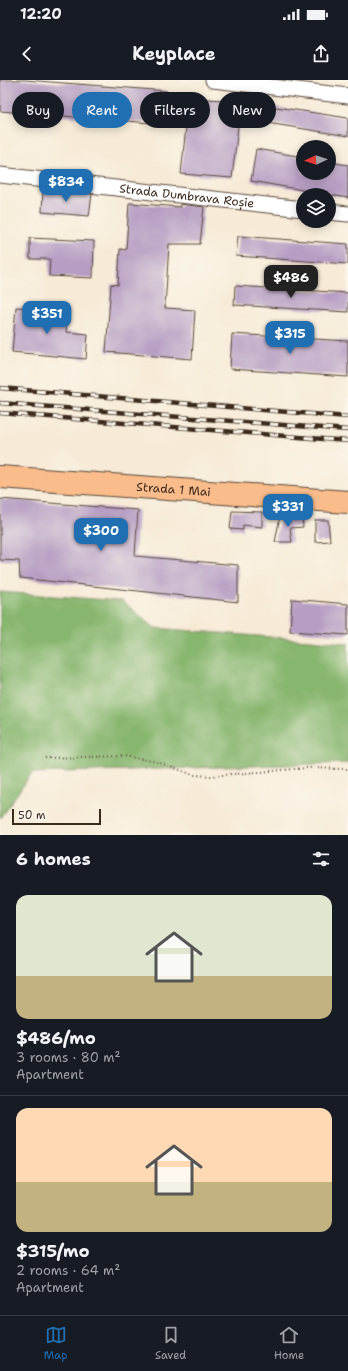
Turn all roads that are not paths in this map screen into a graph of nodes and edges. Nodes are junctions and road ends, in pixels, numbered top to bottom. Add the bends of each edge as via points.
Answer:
1 (213, 80) edge
2 (348, 96) edge
3 (0, 175) edge
4 (296, 208) edge
5 (336, 213) edge
6 (348, 214) edge
7 (0, 476) edge
8 (348, 502) edge

1 - 2 lane
3 - 4 lane, Strada Dumbrava Roșie
5 - 6 lane
7 - 8 highway, Strada 1 Mai

